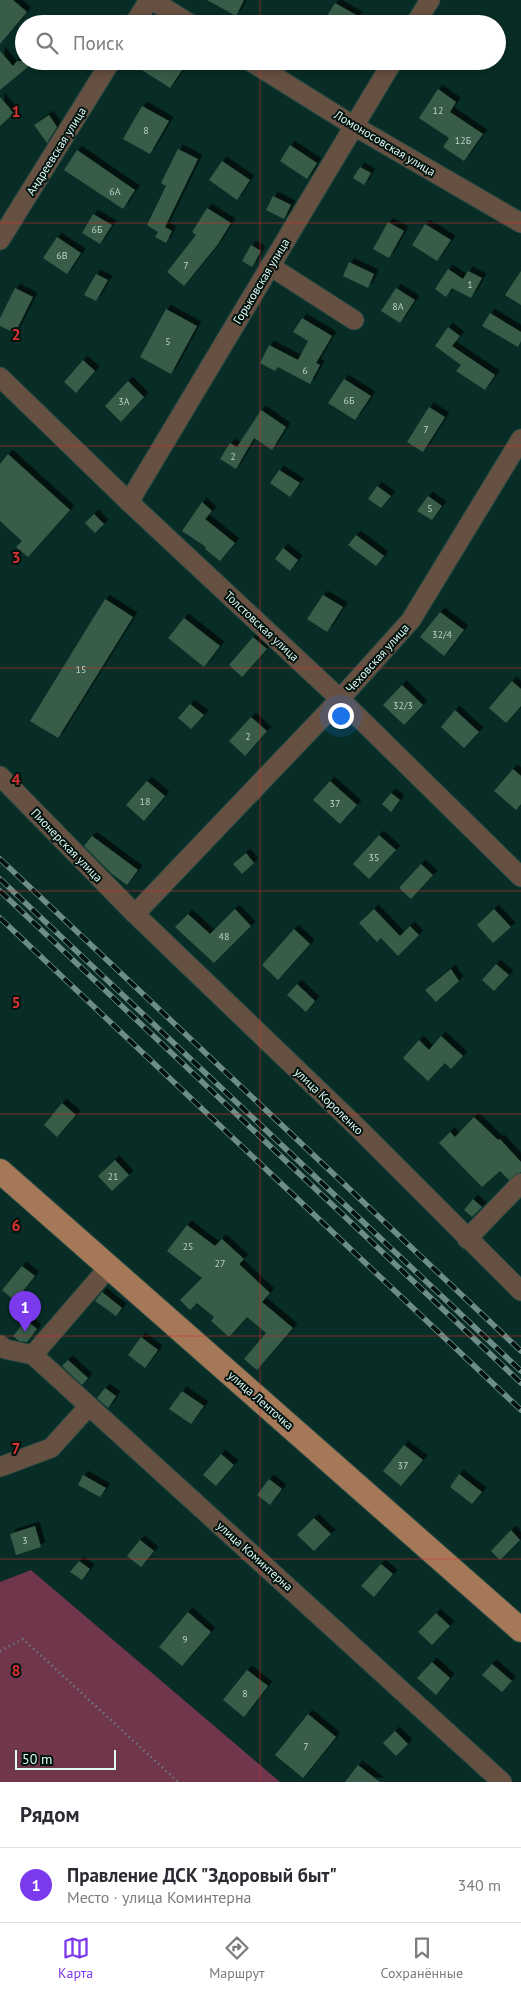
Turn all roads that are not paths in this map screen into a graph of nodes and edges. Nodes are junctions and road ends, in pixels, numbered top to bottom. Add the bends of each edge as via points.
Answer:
1 (150, 0) edge
2 (430, 0) edge
3 (140, 15) edge
4 (175, 15) edge
5 (421, 15) edge
6 (105, 70) edge
7 (264, 70) edge
8 (388, 70) edge
9 (354, 126) junction
10 (521, 223) edge
11 (0, 240) edge
12 (270, 266) junction
13 (354, 320) dead end
14 (0, 377) edge
15 (521, 439) edge
16 (129, 502) junction
17 (340, 699) junction
18 (0, 776) edge
19 (521, 877) edge
20 (135, 914) junction
21 (0, 1171) edge
22 (521, 1183) edge
23 (467, 1239) junction
24 (109, 1267) junction
25 (521, 1291) edge
26 (0, 1345) edge
27 (33, 1355) junction
28 (89, 1406) junction
29 (0, 1467) edge
30 (521, 1630) edge
31 (502, 1782) edge

1 - 3 street
1 - 4 street
2 - 5 street
6 - 11 street, Андреевская улица
7 - 9 street, Ломоносовская улица
8 - 9 street, Горьковская улица
9 - 10 street, Ломоносовская улица
9 - 12 street, Горьковская улица
12 - 13 street
12 - 16 street, Горьковская улица
14 - 16 street, Толстовская улица
15 - 17 street, Чеховская улица via 411,620
16 - 17 street, Толстовская улица
17 - 19 street, Толстовская улица
17 - 20 street, Чеховская улица
18 - 20 street, Пионерская улица
20 - 23 street, улица Короленко via 359,1129
21 - 24 main road, улица Ленточка
22 - 23 street
23 - 25 street, улица Короленко
24 - 27 street
24 - 30 main road, улица Ленточка
26 - 27 street
27 - 28 street, улица Коминтерна
28 - 29 street via 51,1448
28 - 31 street, улица Коминтерна

